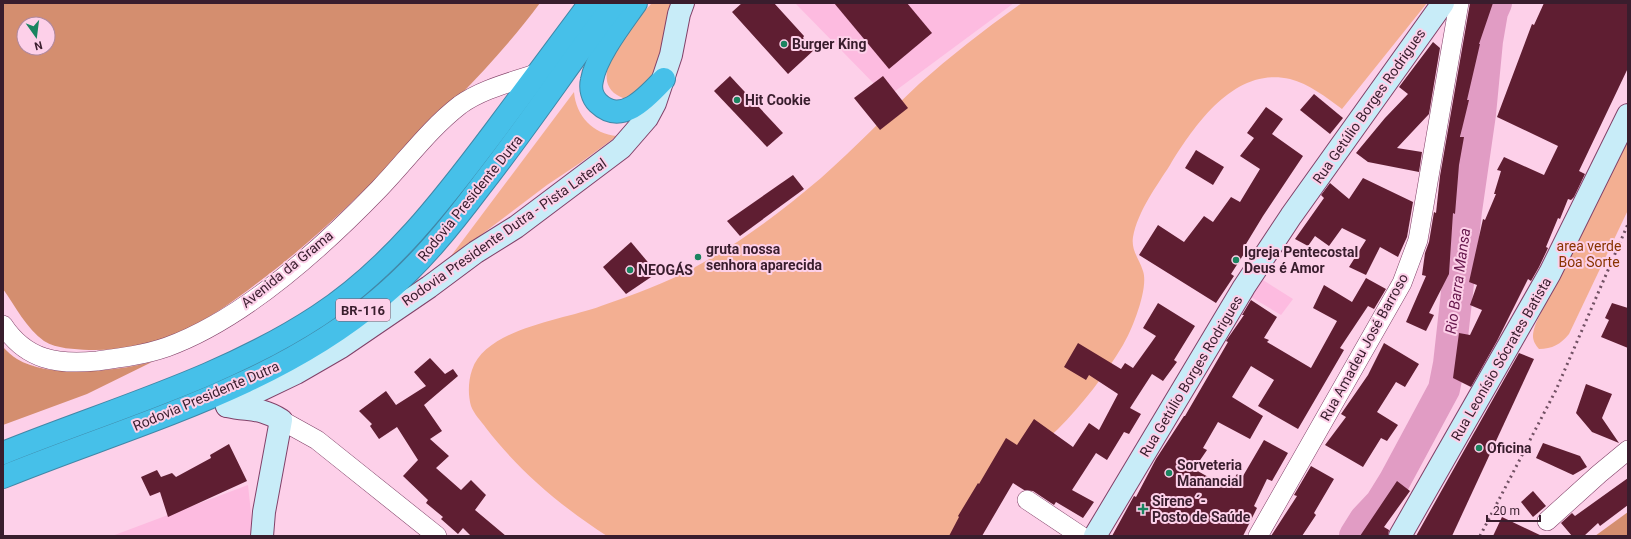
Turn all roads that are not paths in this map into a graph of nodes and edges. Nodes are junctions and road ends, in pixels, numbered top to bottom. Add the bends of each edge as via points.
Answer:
1 (590, 3) edge
2 (615, 3) edge
3 (636, 3) edge
4 (683, 3) edge
5 (1443, 3) edge
6 (1459, 3) edge
7 (538, 73) junction
8 (664, 79) junction
9 (1628, 115) edge
10 (3, 325) edge
11 (227, 406) junction
12 (281, 420) junction
13 (110, 435) junction
14 (1628, 450) edge
15 (3, 453) edge
16 (3, 477) edge
17 (1026, 500) dead end
18 (1548, 521) dead end
19 (262, 536) edge
20 (437, 536) edge
21 (1081, 536) edge
22 (1095, 536) edge
23 (1258, 536) edge
24 (1400, 536) edge

1 - 7 highway, Rodovia Presidente Dutra / BR-116
2 - 13 highway, Rodovia Presidente Dutra / BR-116 via 454,222 413,268 380,298 324,339 251,380
3 - 8 highway via 596,67 592,80 595,99 612,112 625,110 639,104
4 - 8 street, Rodovia Presidente Dutra - Pista Lateral
5 - 22 street, Rua Getúlio Borges Rodrigues via 1291,216 1244,287
6 - 23 street, Rua Amadeu José Barroso via 1418,240 1402,283
7 - 10 street, Avenida da Grama via 474,96 459,106 352,216 300,262 244,305 195,335 143,353 67,362 51,360 20,347
7 - 15 highway, Rodovia Presidente Dutra / BR-116 via 430,214 382,266 319,315 255,353 194,380
8 - 11 street, Rodovia Presidente Dutra - Pista Lateral via 647,118 621,148 516,227 476,252 341,347 296,373
9 - 24 street, Rua Leonísio Sócrates Batista via 1550,273
11 - 12 street via 269,412
11 - 13 highway via 155,430
12 - 19 street
12 - 20 street via 317,440
13 - 16 highway, Rodovia Presidente Dutra / BR-116
14 - 18 street
17 - 21 street

